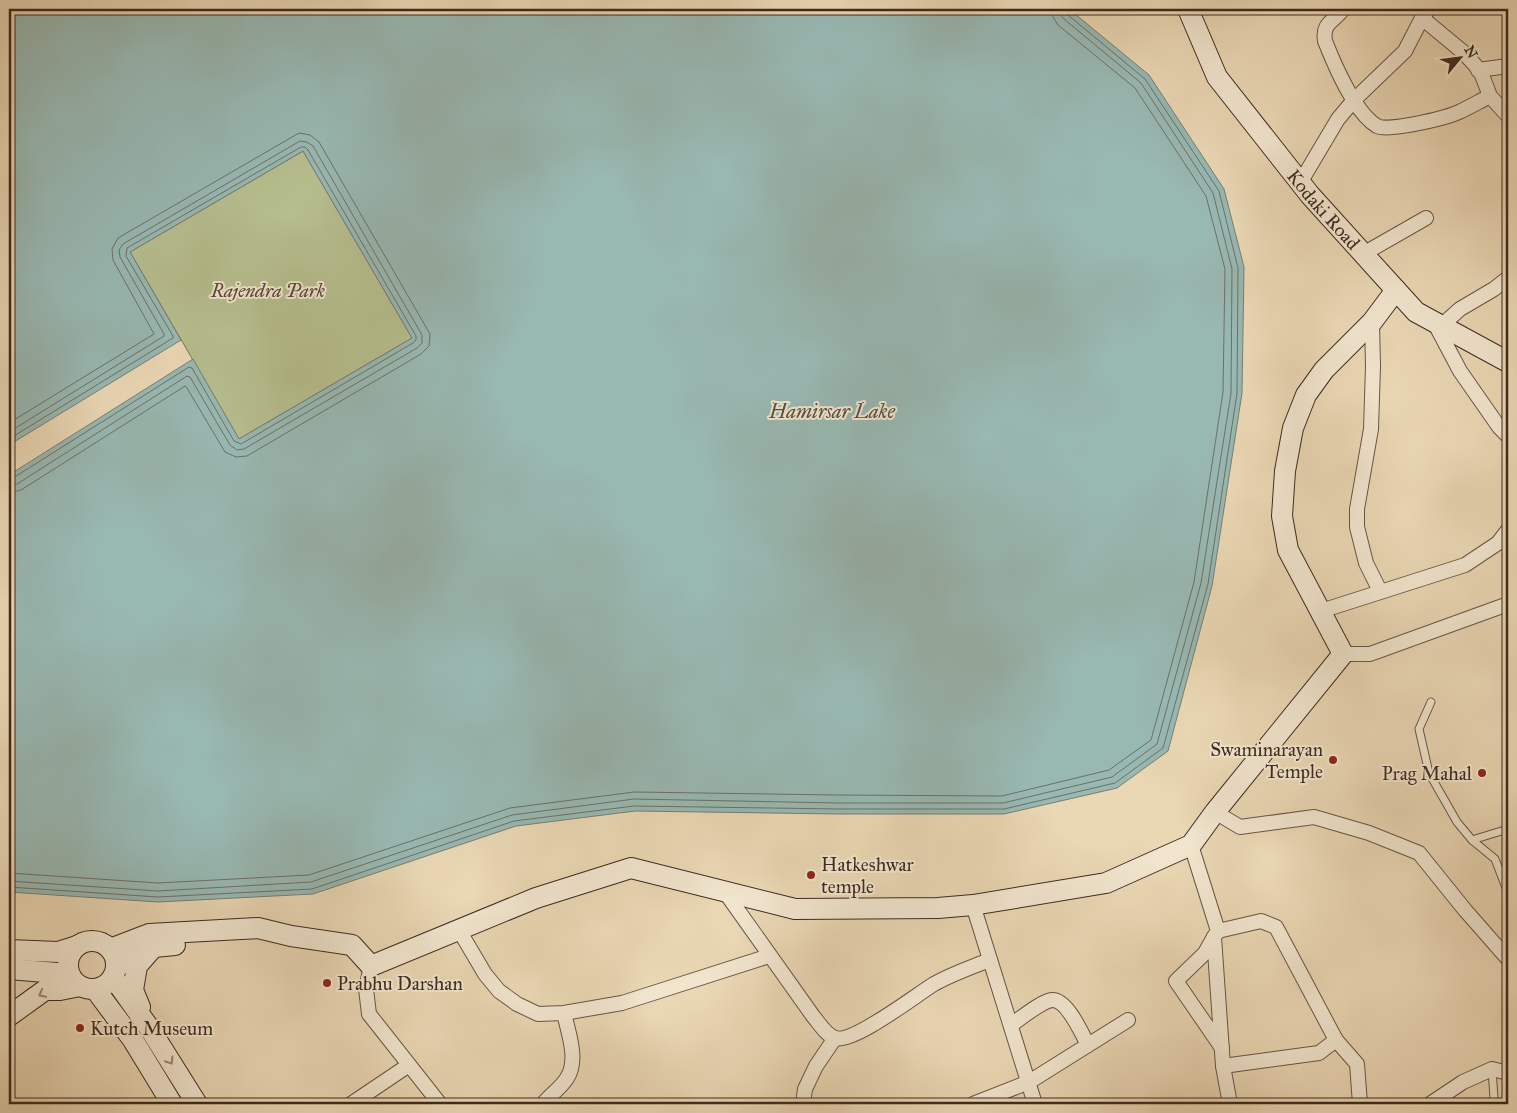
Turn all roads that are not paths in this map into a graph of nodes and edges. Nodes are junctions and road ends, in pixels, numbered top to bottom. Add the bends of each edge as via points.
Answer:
1 (1188, 9) edge
2 (1343, 9) edge
3 (1425, 13) edge
4 (1508, 66) edge
5 (1478, 70) junction
6 (1490, 96) junction
7 (1354, 100) junction
8 (1508, 116) edge
9 (1300, 183) junction
10 (1426, 218) dead end
11 (1364, 254) junction
12 (1508, 278) edge
13 (1396, 290) junction
14 (1372, 322) junction
15 (1437, 324) junction
16 (1508, 362) edge
17 (1508, 436) edge
18 (1508, 530) edge
19 (1380, 591) junction
20 (1508, 604) edge
21 (1321, 611) junction
22 (1343, 654) junction
23 (1431, 702) dead end
24 (1215, 812) junction
25 (1508, 829) edge
26 (1472, 840) junction
27 (1191, 846) junction
28 (725, 892) junction
29 (1508, 894) edge
30 (974, 905) junction
31 (459, 930) junction
32 (1216, 934) junction
33 (291, 936) junction
34 (76, 946) junction
35 (154, 947) junction
36 (9, 950) edge
37 (769, 956) junction
38 (1508, 959) edge
39 (990, 960) junction
40 (113, 965) junction
41 (370, 966) junction
42 (9, 969) edge
43 (82, 983) junction
44 (564, 1013) junction
45 (9, 1016) edge
46 (1128, 1020) dead end
47 (1011, 1025) junction
48 (150, 1029) junction
49 (835, 1038) junction
50 (1336, 1040) junction
51 (1088, 1045) junction
52 (1222, 1049) junction
53 (409, 1065) junction
54 (1223, 1066) junction
55 (1492, 1069) junction
56 (1508, 1072) edge
57 (1030, 1082) junction
58 (1494, 1098) dead end
59 (172, 1104) edge
60 (197, 1104) edge
61 (351, 1104) edge
62 (440, 1104) edge
63 (543, 1104) edge
64 (803, 1104) edge
65 (973, 1104) edge
66 (1035, 1104) edge
67 (1230, 1104) edge
68 (1360, 1104) edge
69 (1430, 1104) edge

1 - 9 street, Kodaki Road via 1217,77
2 - 7 street via 1327,24 1324,35
3 - 5 street
3 - 7 street via 1405,51
4 - 5 street
5 - 6 street
6 - 7 street via 1441,118 1388,128 1377,126
6 - 8 street
7 - 9 street via 1338,119
9 - 11 street, Kodaki Road
10 - 11 street
11 - 13 street, Kodaki Road
12 - 15 street
13 - 14 street
13 - 15 street, Kodaki Road via 1416,312
14 - 19 street via 1370,429 1357,527 1366,563
14 - 21 street via 1324,370 1306,395 1293,428 1285,471 1282,516 1288,550
15 - 16 street, Kodaki Road
15 - 17 street via 1460,370
18 - 19 street via 1498,543 1465,565
19 - 21 street
20 - 22 street via 1370,654
21 - 22 street
22 - 24 street
23 - 26 lane via 1419,730 1429,773 1457,822
24 - 27 street
24 - 38 street via 1240,827 1314,817 1419,853
25 - 26 lane
26 - 29 lane via 1495,859
27 - 30 street via 1106,883
27 - 32 street
28 - 30 street via 795,909
28 - 31 street via 631,868 536,898
28 - 37 street
30 - 39 street
31 - 41 street
31 - 44 street via 499,991 538,1014
32 - 50 street via 1261,921 1276,927
32 - 52 street
32 - 52 street via 1205,953 1176,981
33 - 35 street
33 - 40 street via 258,928 149,934
33 - 41 street via 352,945
34 - 36 street via 58,952
34 - 40 street via 90,941 105,944
34 - 43 street via 68,959 68,967
35 - 40 street
35 - 48 street via 137,966 133,990
37 - 44 street via 622,1003
37 - 49 street via 813,1016
39 - 47 street
39 - 49 street via 934,984 853,1036
40 - 43 street via 103,987
40 - 48 street
41 - 53 street via 366,989 370,1014
42 - 43 street
43 -> 45 street via 60,990 45,990
43 - 59 street via 133,1040
44 - 63 street via 572,1069 562,1085
46 - 51 street
47 - 51 street via 1046,1002 1057,1001 1070,1013
47 - 57 street
48 -> 60 street
49 - 64 street via 808,1081
50 - 54 street via 1319,1053
50 - 68 street via 1357,1064
51 - 57 street
52 - 54 street
53 - 61 street
53 - 62 street
54 - 67 street
55 - 56 street
55 - 58 lane
55 - 69 street via 1463,1082
57 - 65 street
57 - 66 street

